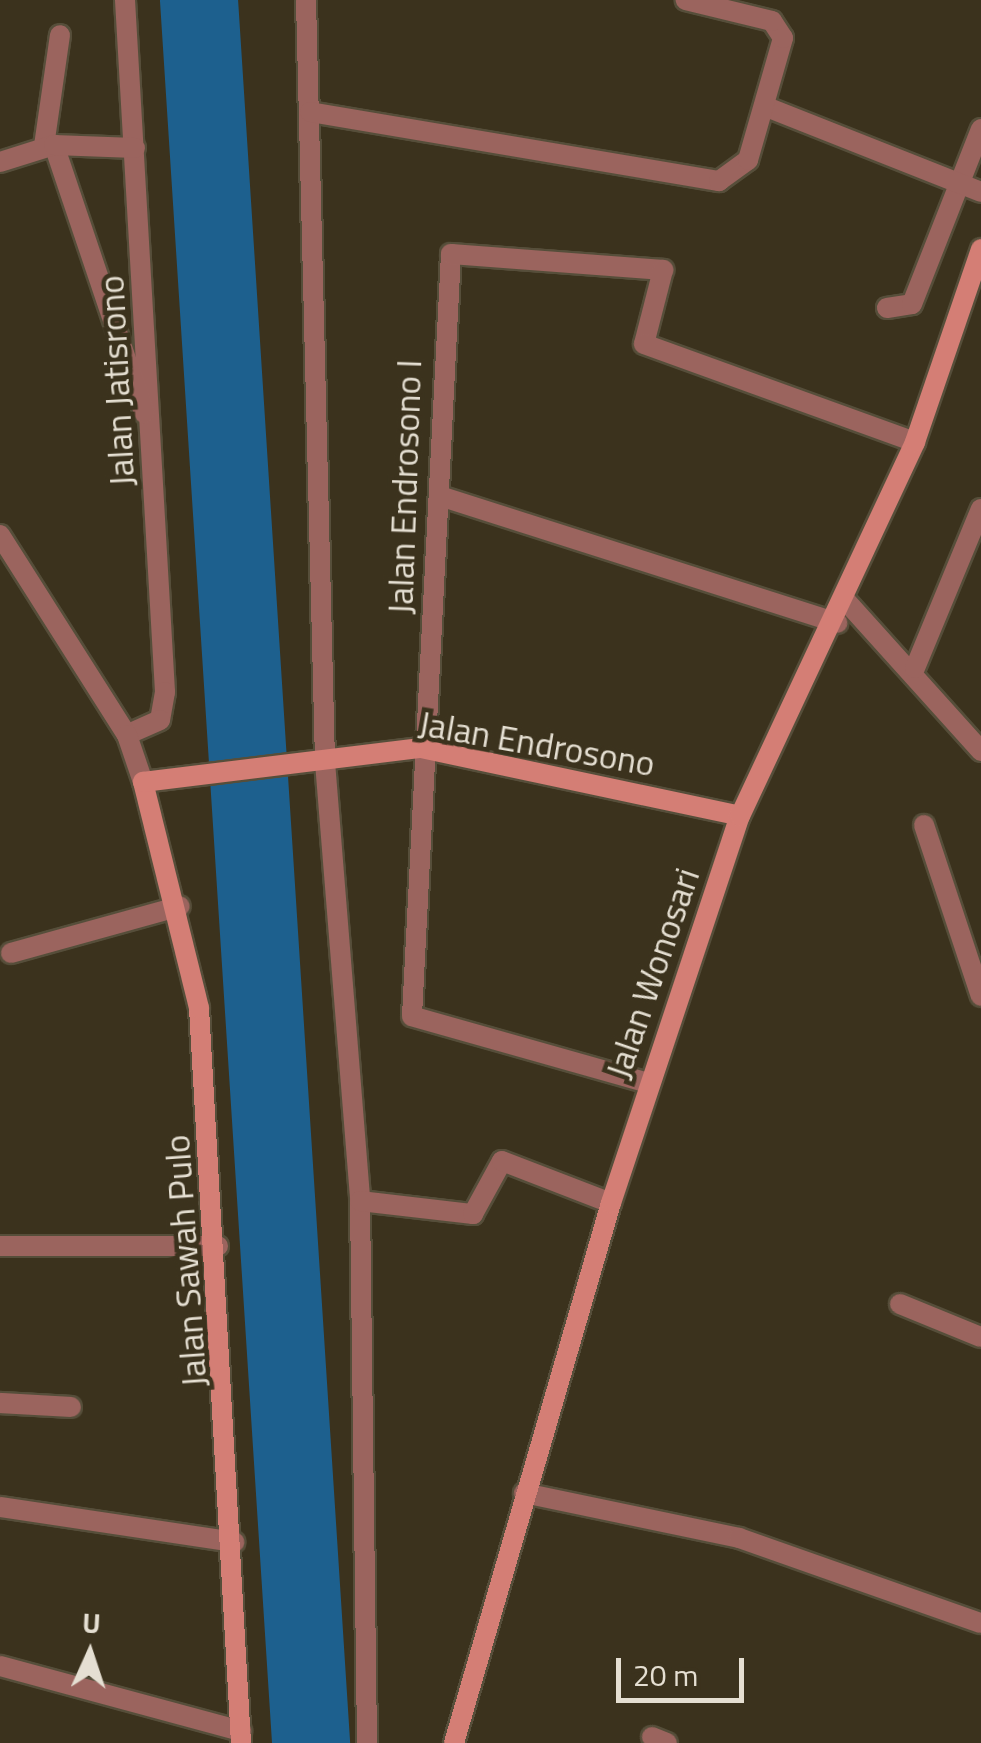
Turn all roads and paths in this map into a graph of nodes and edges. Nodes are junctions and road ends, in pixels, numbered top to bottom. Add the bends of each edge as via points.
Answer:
1 (125, 0) edge
2 (306, 0) edge
3 (686, 0) edge
4 (60, 35) dead end
5 (764, 106) junction
6 (310, 112) junction
7 (981, 130) edge
8 (49, 146) junction
9 (135, 148) junction
10 (0, 162) edge
11 (972, 188) edge
12 (981, 249) edge
13 (887, 308) dead end
14 (152, 433) junction
15 (915, 442) junction
16 (444, 497) junction
17 (981, 508) edge
18 (0, 534) edge
19 (846, 601) junction
20 (837, 623) junction
21 (915, 668) junction
22 (127, 735) junction
23 (421, 748) junction
24 (981, 751) edge
25 (325, 762) junction
26 (144, 782) junction
27 (740, 816) junction
28 (924, 825) dead end
29 (180, 906) junction
30 (11, 953) dead end
31 (981, 996) edge
32 (648, 1083) junction
33 (360, 1201) junction
34 (610, 1203) junction
35 (0, 1246) edge
36 (218, 1246) junction
37 (900, 1304) dead end
38 (981, 1338) edge
39 (0, 1403) edge
40 (71, 1407) dead end
41 (524, 1493) junction
42 (0, 1507) edge
43 (234, 1542) junction
44 (981, 1623) edge
45 (0, 1666) edge
46 (241, 1737) edge
47 (368, 1743) edge
48 (454, 1743) edge

1 - 9 street, Jalan Jatisrono
2 - 6 street
3 - 5 street via 772,21 783,38
4 - 8 street
5 - 6 street via 748,160 719,181
5 - 11 street
6 - 25 street
7 - 11 street
8 - 9 street
8 - 10 street
8 - 14 street
9 - 14 street, Jalan Jatisrono
11 - 13 street via 912,304
12 - 15 main road, Jalan Wonosari
14 - 22 street, Jalan Jatisrono via 165,707 151,728
15 - 16 street, Jalan Endrosono I via 644,344 663,270 451,254 439,395
15 - 19 main road, Jalan Wonosari
16 - 20 street
16 - 23 street, Jalan Endrosono I
17 - 21 street
18 - 22 street
19 - 20 main road, Jalan Wonosari
19 - 21 street
20 - 27 main road, Jalan Wonosari
21 - 24 street
22 - 26 street
23 - 25 main road, Jalan Endrosono
23 - 27 main road, Jalan Endrosono
23 - 32 street, Jalan Endrosono I via 412,1016
25 - 26 main road, Jalan Endrosono
25 - 33 street
26 - 29 main road, Jalan Sawah Pulo
27 - 32 main road, Jalan Wonosari
28 - 31 street
29 - 30 street
29 - 36 main road, Jalan Sawah Pulo via 199,1008
32 - 34 main road, Jalan Wonosari
33 - 34 street via 477,1213 502,1160
33 - 47 street
34 - 41 main road, Jalan Wonosari
35 - 36 street
36 - 43 main road, Jalan Sawah Pulo
37 - 38 street
39 - 40 street
41 - 44 street via 739,1538
41 - 48 main road, Jalan Wonosari
42 - 43 street
43 - 46 main road, Jalan Sawah Pulo
45 - 46 street

